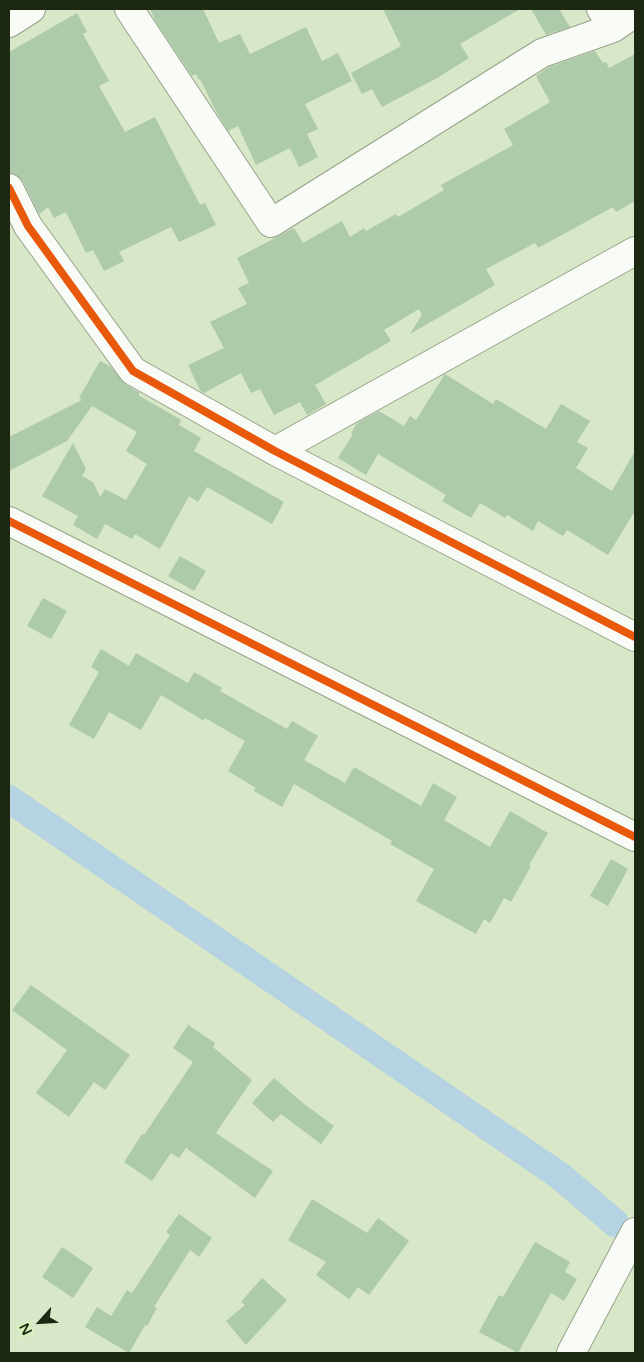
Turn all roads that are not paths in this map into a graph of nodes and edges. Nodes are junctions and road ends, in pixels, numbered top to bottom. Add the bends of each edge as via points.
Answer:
1 (31, 9) edge
2 (129, 9) edge
3 (635, 13) edge
4 (607, 19) edge
5 (9, 23) edge
6 (9, 188) edge
7 (635, 251) edge
8 (275, 451) junction
9 (9, 521) edge
10 (635, 637) edge
11 (635, 837) edge
12 (635, 1232) edge
13 (571, 1353) edge

1 - 5 street
2 - 4 street via 271,223 542,53
3 - 4 street
6 - 8 street via 28,226 133,371
7 - 8 street
8 - 10 street
9 - 11 street
12 - 13 street

